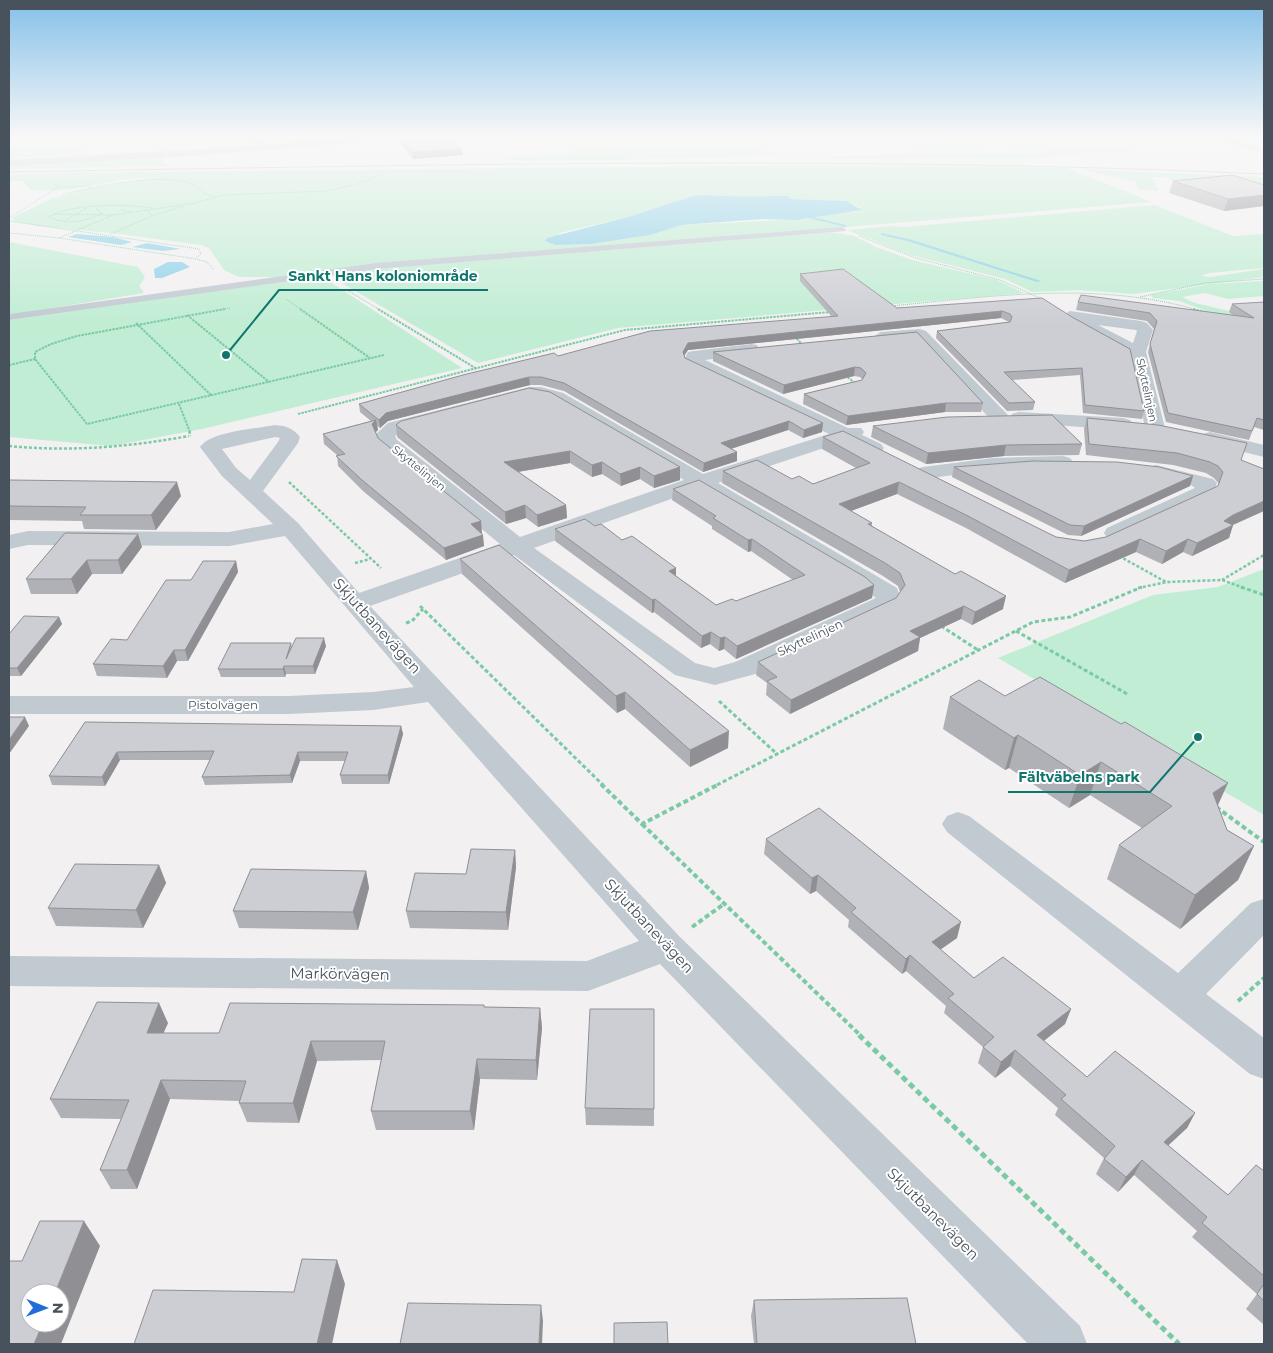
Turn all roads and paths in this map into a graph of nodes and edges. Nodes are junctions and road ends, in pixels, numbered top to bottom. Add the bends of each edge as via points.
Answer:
1 (38, 200) edge
2 (201, 200) edge
3 (195, 202) junction
4 (126, 206) junction
5 (88, 208) junction
6 (96, 208) junction
7 (154, 209) junction
8 (122, 210) junction
9 (148, 210) junction
10 (132, 212) junction
11 (162, 212) junction
12 (52, 214) junction
13 (77, 214) junction
14 (100, 215) junction
15 (115, 215) junction
16 (152, 216) junction
17 (9, 219) edge
18 (66, 221) junction
19 (842, 229) joint
20 (76, 232) junction
21 (9, 233) edge
22 (108, 235) junction
23 (60, 238) junction
24 (196, 259) junction
25 (320, 274) junction
26 (1264, 279) edge
27 (248, 283) junction
28 (1033, 294) junction
29 (1137, 298) junction
30 (278, 300) dead end
31 (885, 307) edge
32 (232, 308) dead end
33 (839, 311) edge
34 (186, 314) junction
35 (1210, 314) edge
36 (9, 317) edge
37 (773, 317) junction
38 (136, 323) junction
39 (781, 324) edge
40 (788, 331) edge
41 (938, 332) edge
42 (920, 334) junction
43 (861, 339) edge
44 (802, 344) joint
45 (1138, 352) dead end
46 (384, 355) dead end
47 (370, 358) junction
48 (35, 359) junction
49 (9, 365) edge
50 (477, 369) junction
51 (840, 370) edge
52 (269, 382) junction
53 (864, 383) edge
54 (211, 395) junction
55 (808, 395) edge
56 (781, 402) junction
57 (180, 404) junction
58 (292, 417) dead end
59 (1000, 418) junction
60 (972, 419) edge
61 (878, 428) edge
62 (1173, 431) junction
63 (844, 433) junction
64 (9, 446) edge
65 (1264, 451) edge
66 (1086, 463) edge
67 (906, 464) junction
68 (1138, 468) edge
69 (699, 482) junction
70 (958, 490) edge
71 (252, 492) dead end
72 (290, 528) junction
73 (9, 542) edge
74 (1093, 543) joint
75 (515, 545) junction
76 (1264, 555) edge
77 (1222, 580) dead end
78 (1167, 582) dead end
79 (354, 603) junction
80 (937, 624) edge
81 (1015, 631) dead end
82 (978, 650) dead end
83 (685, 669) junction
84 (437, 692) junction
85 (1129, 695) dead end
86 (9, 705) edge
87 (777, 754) dead end
88 (1210, 803) edge
89 (642, 824) dead end
90 (958, 824) dead end
91 (1264, 842) edge
92 (724, 904) junction
93 (1264, 913) edge
94 (666, 946) junction
95 (9, 971) edge
96 (1179, 996) junction
97 (1264, 1061) edge
98 (1062, 1344) edge
99 (1179, 1344) edge

1 - 17 path
2 - 3 path
3 - 7 path
3 - 11 path
4 - 6 path
4 - 7 path
4 - 8 path
5 - 6 path
5 - 12 path
5 - 13 path
6 - 14 path via 102,211
7 - 9 path
7 - 11 path
8 - 10 path
8 - 15 path
9 - 10 path
9 - 16 path
10 - 15 path
11 - 16 path
12 - 13 path
12 - 18 path via 50,218
13 - 14 path
13 - 18 path
14 - 15 path
14 - 18 path
15 - 20 path
16 - 22 path
17 - 20 path
19 - 25 lane via 376,266
19 - 28 path via 891,249 1007,281
20 - 22 path
20 - 23 path
21 - 23 path
22 - 24 path via 199,249 201,254
23 - 24 path
24 - 27 path via 207,262 224,278
25 - 27 lane
25 - 50 path
26 - 29 path via 1205,283
27 - 36 lane
28 - 29 path via 1081,292
28 - 31 path
29 - 35 path via 1176,302
30 - 47 path via 287,299
32 - 34 path
33 - 37 path
34 - 38 path
34 - 52 path
37 - 39 path
37 - 50 path via 625,330
38 - 48 path via 47,344 35,352
38 - 54 path
40 - 44 path
41 - 42 street
42 - 43 street
42 - 59 street
44 - 56 street via 694,356 692,360
45 - 62 street, Skyttelinjen
46 - 47 path
47 - 52 path
48 - 49 path
48 - 57 path via 88,424
50 - 58 path
51 - 53 path via 854,383
52 - 54 path
54 - 57 path
55 - 56 street
56 - 63 street
57 - 64 path via 191,436 100,451
59 - 60 street, Skyttelinjen
59 - 62 street, Skyttelinjen via 1085,421
61 - 63 street
62 - 65 street, Skyttelinjen
63 - 67 street
63 - 69 street
66 - 67 street
67 - 70 street
68 - 74 street via 1196,479 1206,483 1205,491
69 - 75 street
69 - 75 street, Skyttelinjen via 557,397 541,392 395,427 385,435 388,443
69 - 83 street, Skyttelinjen via 888,593 889,599 884,605 745,668 715,678
71 - 72 street, Skjutbanevägen
72 - 73 street via 229,539 28,538
72 - 79 street, Skjutbanevägen
74 - 78 path
75 - 79 street
75 - 83 street, Skyttelinjen
76 - 77 path
79 - 84 street, Skjutbanevägen
80 - 82 path
81 - 85 path
83 - 87 path
84 - 86 street, Pistolvägen via 373,702 288,705
84 - 94 street, Skjutbanevägen
88 - 91 path
89 - 92 path
90 - 96 street
92 - 94 path
92 - 99 path
93 - 96 street
94 - 95 street, Markörvägen via 588,976
94 - 98 street, Skjutbanevägen
96 - 97 street

